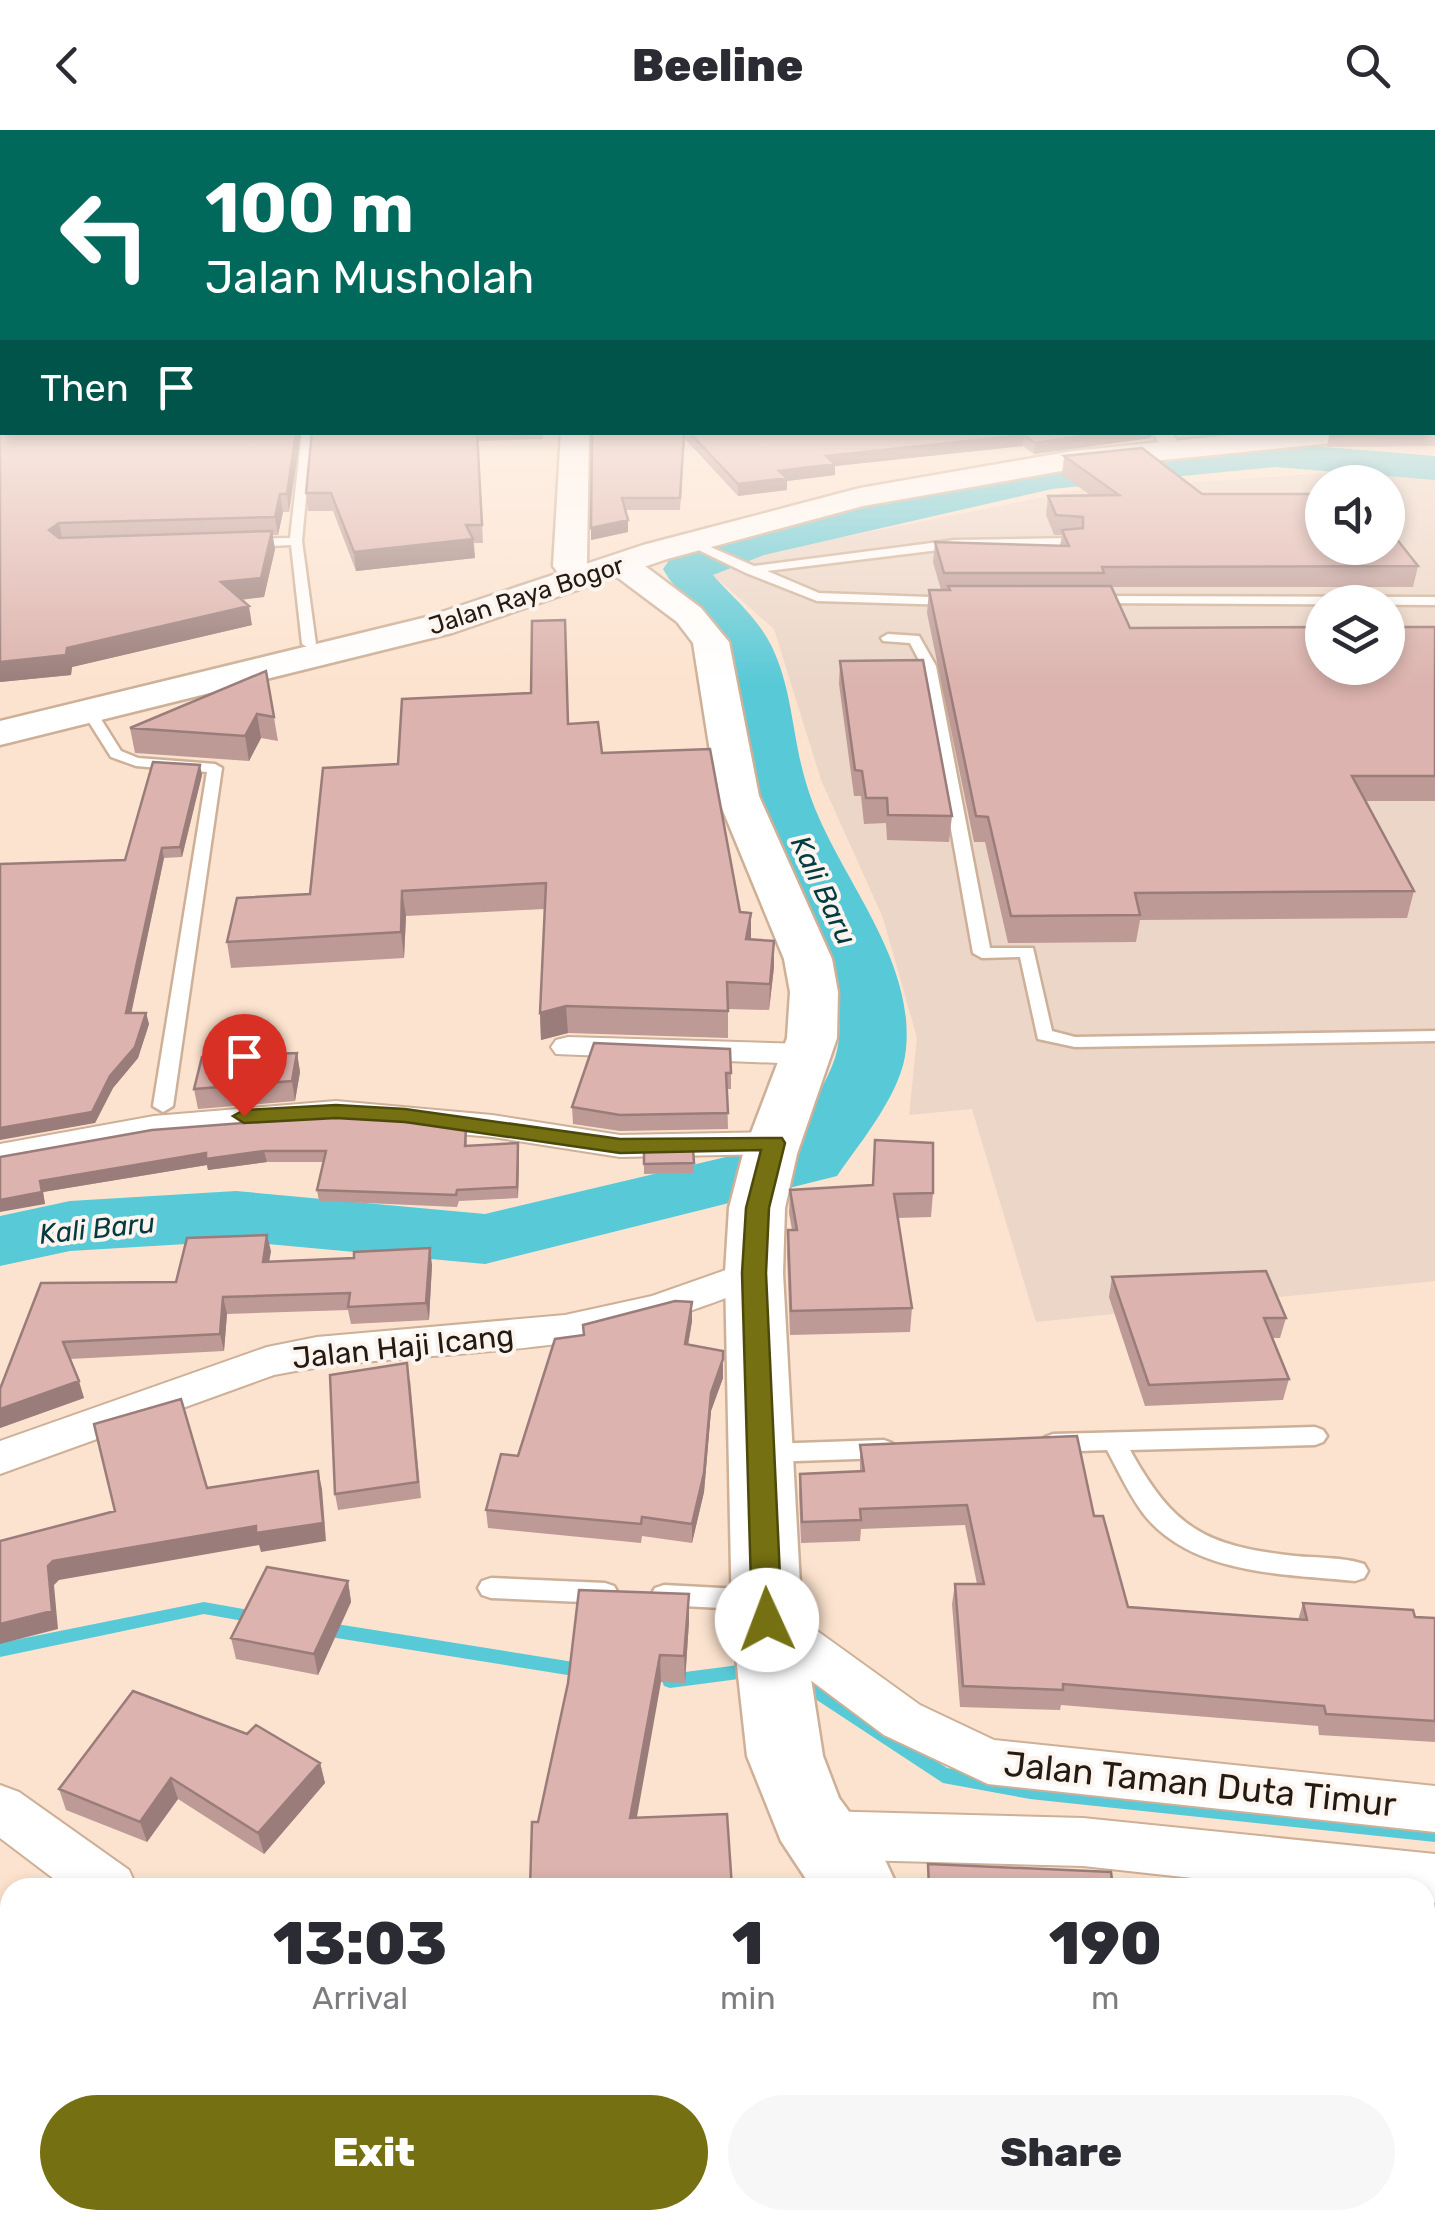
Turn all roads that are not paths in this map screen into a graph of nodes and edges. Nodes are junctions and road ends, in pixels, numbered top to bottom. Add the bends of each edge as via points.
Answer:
1 (301, 490) edge
2 (573, 490) edge
3 (845, 490) edge
4 (897, 490) edge
5 (296, 541) junction
6 (1074, 542) edge
7 (238, 543) edge
8 (693, 544) junction
9 (621, 564) junction
10 (570, 566) junction
11 (748, 570) junction
12 (1076, 600) edge
13 (960, 601) edge
14 (1435, 602) edge
15 (888, 638) dead end
16 (309, 644) junction
17 (200, 686) junction
18 (89, 712) junction
19 (0, 716) edge
20 (0, 732) edge
21 (1435, 1036) edge
22 (568, 1047) dead end
23 (804, 1054) junction
24 (163, 1106) dead end
25 (0, 1156) edge
26 (767, 1168) junction
27 (754, 1273) junction
28 (1315, 1436) dead end
29 (1113, 1442) junction
30 (1035, 1444) edge
31 (918, 1448) edge
32 (761, 1453) junction
33 (0, 1458) edge
34 (1354, 1571) dead end
35 (492, 1588) dead end
36 (767, 1622) junction
37 (0, 1808) edge
38 (1435, 1809) edge
39 (839, 1861) edge
40 (96, 1878) edge
41 (1425, 1878) edge

1 - 5 lane
2 - 10 main road
3 - 10 main road, Jalan Raya Bogor via 699,525
4 - 8 main road, Jalan Raya Bogor
5 - 7 lane
5 - 16 lane
6 - 11 lane via 955,544
8 - 9 main road, Jalan Raya Bogor
8 - 11 lane
9 - 17 main road, Jalan Raya Bogor via 439,626
9 - 23 main road via 689,615 716,656 738,796 808,959 816,1018
10 - 16 main road, Jalan Raya Bogor
11 - 13 lane via 817,597
12 - 14 lane
15 - 21 lane via 914,638 929,666 982,953 1027,952 1044,1035 1075,1042
16 - 17 main road, Jalan Raya Bogor
17 - 18 main road, Jalan Raya Bogor
17 - 19 main road, Jalan Raya Bogor
18 - 20 main road, Jalan Raya Bogor
18 - 24 lane via 116,754 136,762 215,768
22 - 23 street
23 - 26 main road
25 - 26 street via 154,1127 336,1112 492,1126
26 - 27 main road
27 - 32 main road
27 - 33 street, Jalan Haji Icang via 660,1308 566,1329 267,1362
28 - 29 lane
29 - 30 lane
29 - 34 lane via 1157,1512 1190,1541 1232,1557
31 - 32 lane
32 - 36 main road
35 - 36 lane
36 - 38 street, Jalan Taman Duta Timur via 902,1720 988,1762
36 - 39 main road via 779,1728 796,1789
37 - 40 street
39 - 41 street via 1083,1842

